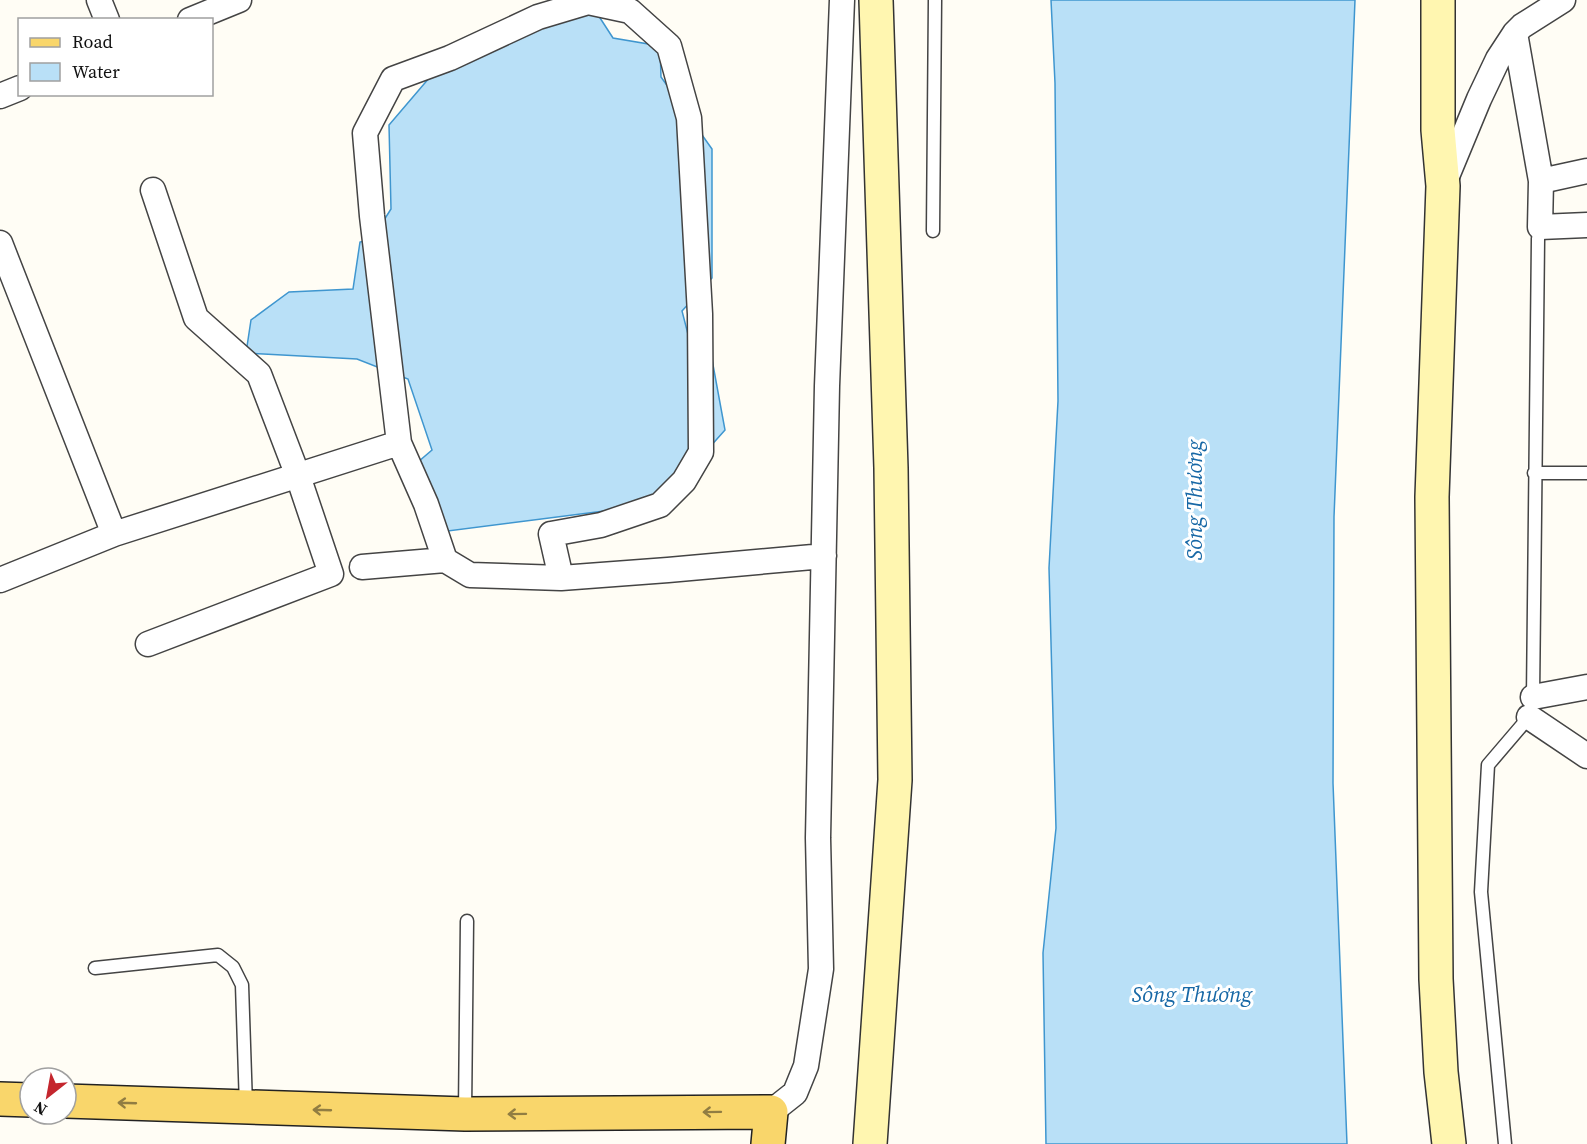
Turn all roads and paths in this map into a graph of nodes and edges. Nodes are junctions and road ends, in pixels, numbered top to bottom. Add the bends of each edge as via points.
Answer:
1 (99, 0) edge
2 (239, 0) edge
3 (842, 0) edge
4 (876, 0) edge
5 (936, 0) edge
6 (1438, 0) edge
7 (1563, 0) edge
8 (106, 18) edge
9 (195, 18) edge
10 (1515, 33) junction
11 (18, 89) edge
12 (0, 96) edge
13 (1587, 171) edge
14 (1541, 181) junction
15 (1443, 186) junction
16 (153, 190) dead end
17 (1587, 225) edge
18 (1540, 227) junction
19 (933, 231) dead end
20 (0, 243) edge
21 (399, 443) junction
22 (1534, 473) junction
23 (1587, 473) edge
24 (298, 476) junction
25 (114, 534) junction
26 (824, 556) junction
27 (445, 560) junction
28 (362, 567) dead end
29 (561, 578) junction
30 (0, 580) edge
31 (148, 644) dead end
32 (1587, 687) edge
33 (1531, 707) junction
34 (1587, 756) edge
35 (467, 921) dead end
36 (95, 968) dead end
37 (0, 1099) edge
38 (18, 1100) edge
39 (78, 1101) edge
40 (246, 1107) junction
41 (465, 1114) junction
42 (764, 1123) edge
43 (751, 1144) edge
44 (870, 1144) edge
45 (1449, 1144) edge
46 (1505, 1144) edge

1 - 8 street
2 - 9 street
3 - 26 street
4 - 44 street via 891,468 895,780
5 - 19 lane
6 - 15 street via 1438,130
7 - 10 street
10 - 14 street
10 - 15 street via 1479,99
11 - 12 street
13 - 14 street
14 - 18 street
15 - 45 street via 1432,497 1436,979
16 - 24 street via 196,318 259,374
17 - 18 street
18 - 22 lane
20 - 25 street
21 - 24 street
21 - 27 street
21 - 29 street via 365,133 393,79 450,58 538,17 588,2 630,11 669,46 689,118 700,314 701,452 684,481 660,505 601,525 550,534
22 - 23 lane
22 - 33 lane
24 - 25 street
24 - 31 street via 331,574
25 - 30 street
26 - 29 street
26 - 42 street via 818,838 821,969 806,1066 795,1093
27 - 28 street
27 - 29 street via 470,575
32 - 33 street
33 - 34 street
33 - 46 lane via 1488,765 1481,892
35 - 41 lane
36 - 40 lane via 218,955 233,967 242,985
37 - 38 main road
40 -> 39 main road
41 -> 40 main road
42 -> 41 main road
42 - 43 main road

